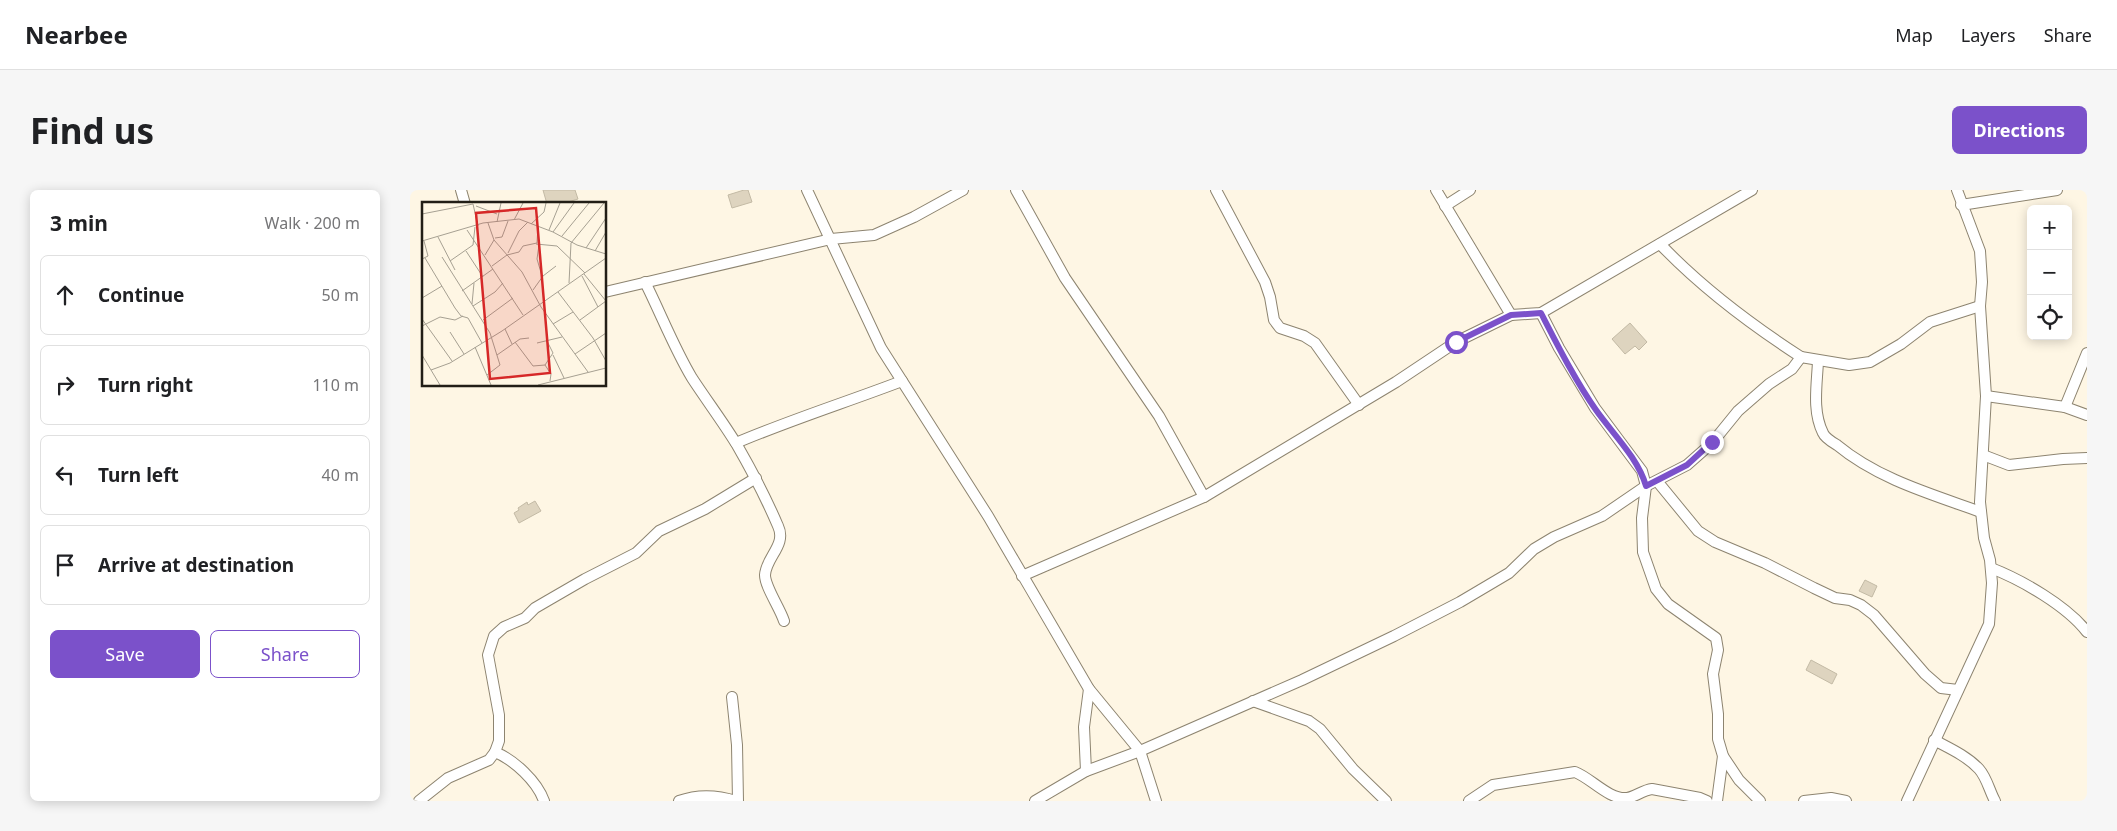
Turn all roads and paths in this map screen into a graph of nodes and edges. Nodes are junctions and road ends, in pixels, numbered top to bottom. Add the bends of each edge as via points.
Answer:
1 (807, 190) edge
2 (963, 190) edge
3 (1016, 190) edge
4 (1216, 190) edge
5 (1436, 190) edge
6 (1470, 190) edge
7 (1752, 190) edge
8 (1957, 190) edge
9 (2057, 190) edge
10 (1961, 205) junction
11 (1445, 206) junction
12 (831, 239) junction
13 (1660, 244) junction
14 (645, 282) junction
15 (606, 292) edge
16 (1980, 306) junction
17 (1541, 313) junction
18 (1511, 315) junction
19 (2087, 353) edge
20 (1801, 357) junction
21 (1818, 361) junction
22 (902, 381) junction
23 (1986, 396) junction
24 (1359, 405) junction
25 (2065, 407) junction
26 (2087, 415) edge
27 (736, 443) junction
28 (1983, 455) junction
29 (2087, 458) edge
30 (756, 478) junction
31 (1657, 481) junction
32 (1646, 486) junction
33 (1204, 497) junction
34 (1981, 512) junction
35 (1991, 568) junction
36 (1022, 576) junction
37 (784, 620) dead end
38 (2087, 632) edge
39 (1941, 688) junction
40 (1089, 689) junction
41 (1958, 690) junction
42 (732, 697) dead end
43 (1253, 701) junction
44 (1950, 707) junction
45 (1934, 740) junction
46 (1140, 751) junction
47 (495, 752) junction
48 (1724, 756) junction
49 (1086, 771) junction
50 (419, 801) edge
51 (544, 801) edge
52 (679, 801) edge
53 (737, 801) edge
54 (1035, 801) edge
55 (1156, 801) edge
56 (1387, 801) edge
57 (1469, 801) edge
58 (1707, 801) edge
59 (1718, 801) edge
60 (1760, 801) edge
61 (1804, 801) edge
62 (1846, 801) edge
63 (1907, 801) edge
64 (1995, 801) edge

1 - 12 street
2 - 12 street via 874,235
3 - 33 street via 1065,278 1159,416
4 - 24 street via 1264,282 1274,320 1280,328 1315,343
5 - 11 street
6 - 11 street
7 - 13 street
8 - 10 street
9 - 10 street
10 - 16 street via 1980,251
11 - 18 street
12 - 14 street
12 - 22 street via 881,348
13 - 17 street
13 - 20 street via 1714,295
14 - 15 street
14 - 27 street via 691,376
16 - 21 street via 1930,322 1870,362 1849,365
16 - 23 street
17 - 18 street
17 - 32 street via 1595,408 1642,471
18 - 24 street via 1456,342
19 - 25 street
20 - 21 street
20 - 31 street via 1792,369 1738,411 1687,465
21 - 34 street via 1816,405 1823,434 1856,461 1877,472
22 - 27 street via 793,419
22 - 36 street
23 - 25 street
23 - 28 street
24 - 33 street
25 - 26 street
27 - 30 street
28 - 29 street via 2009,465
28 - 34 street
30 - 37 street via 780,532 778,549 765,574
30 - 47 street via 659,532 636,553 585,578 535,608 525,618 504,626 494,636 488,655 499,715
31 - 32 street
31 - 39 street via 1698,531 1715,542 1835,598 1861,605
32 - 43 street via 1602,516 1534,549 1509,572 1460,602
32 - 48 street via 1642,518 1643,552 1656,589 1668,604 1718,642 1713,688 1717,698 1718,739
33 - 36 street
34 - 35 street
35 - 38 street via 2015,577
35 - 41 street via 1989,624
36 - 40 street
39 - 41 street
39 - 44 street
40 - 46 street
40 - 49 street via 1084,727
41 - 44 street
42 - 53 street via 738,745
43 - 46 street
43 - 56 street via 1320,728 1353,769
44 - 45 street
45 - 63 street
45 - 64 street via 1978,768
46 - 49 street
46 - 55 street
47 - 50 street via 490,760 448,778
47 - 51 street via 507,758 531,781
48 - 59 street
48 - 60 street via 1739,780
49 - 54 street
52 - 53 street via 710,796
57 - 58 street via 1493,785 1574,772 1618,798 1628,798 1652,788
61 - 62 street via 1831,798

